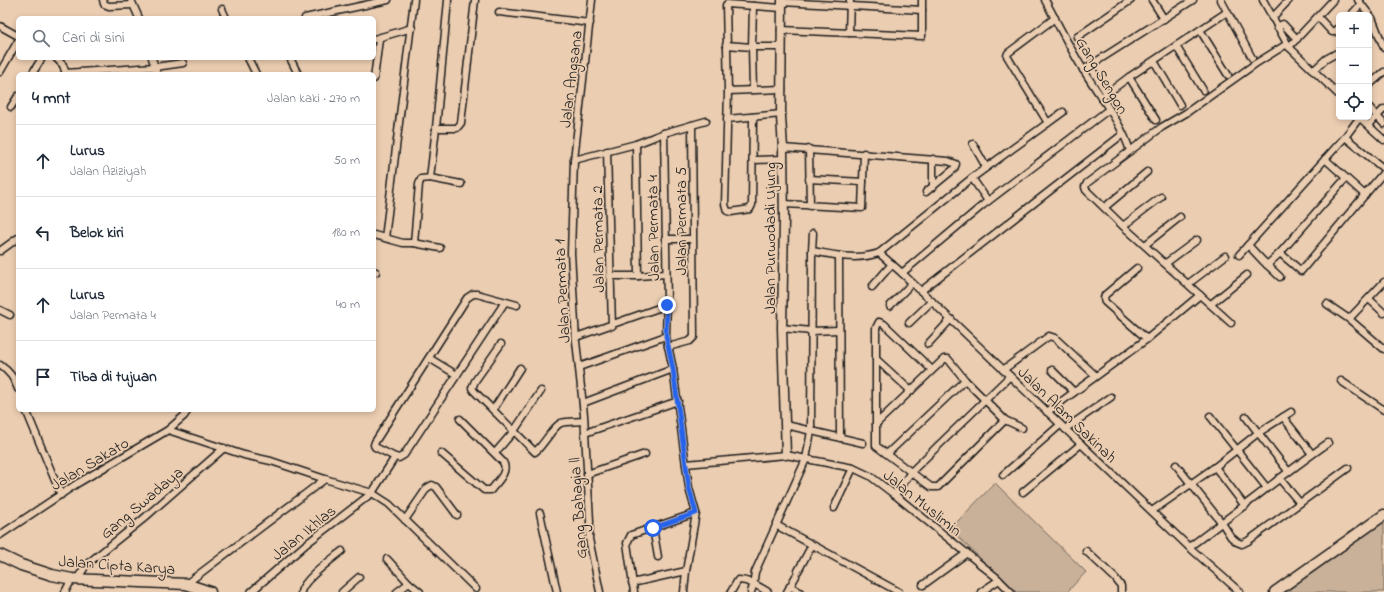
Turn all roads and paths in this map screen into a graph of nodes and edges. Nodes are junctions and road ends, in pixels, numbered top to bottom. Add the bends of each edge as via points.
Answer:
1 (103, 0) edge
2 (388, 0) edge
3 (414, 0) edge
4 (448, 0) edge
5 (475, 0) edge
6 (592, 0) edge
7 (922, 0) edge
8 (1044, 0) edge
9 (1131, 0) edge
10 (1152, 0) edge
11 (1193, 0) edge
12 (1221, 0) edge
13 (1263, 0) edge
14 (1289, 0) edge
15 (1333, 0) edge
16 (1360, 2) edge
17 (132, 3) edge
18 (782, 3) edge
19 (850, 3) edge
20 (753, 6) junction
21 (222, 9) dead end
22 (922, 10) junction
23 (499, 12) dead end
24 (1227, 12) junction
25 (1353, 12) edge
26 (139, 16) edge
27 (225, 16) edge
28 (314, 16) edge
29 (1318, 17) junction
30 (1055, 18) junction
31 (1272, 18) junction
32 (1164, 19) junction
33 (590, 23) junction
34 (0, 26) edge
35 (1277, 27) junction
36 (412, 28) junction
37 (781, 30) junction
38 (1200, 30) junction
39 (1336, 30) edge
40 (849, 33) junction
41 (16, 35) edge
42 (1077, 37) dead end
43 (376, 39) edge
44 (1297, 39) junction
45 (16, 44) edge
46 (726, 45) junction
47 (1288, 45) junction
48 (1176, 46) junction
49 (752, 47) junction
50 (782, 47) junction
51 (1384, 48) edge
52 (1336, 54) edge
53 (1252, 58) dead end
54 (41, 60) edge
55 (58, 60) edge
56 (153, 60) edge
57 (249, 60) edge
58 (291, 60) edge
59 (375, 60) edge
60 (1154, 61) junction
61 (183, 63) dead end
62 (1090, 66) junction
63 (155, 67) junction
64 (1083, 70) junction
65 (1313, 71) junction
66 (0, 72) edge
67 (33, 72) edge
68 (65, 72) edge
69 (80, 72) edge
70 (156, 72) edge
71 (255, 72) edge
72 (297, 72) edge
73 (374, 72) edge
74 (1384, 72) edge
75 (1228, 75) dead end
76 (1129, 77) junction
77 (1370, 84) edge
78 (782, 89) junction
79 (753, 90) junction
80 (1204, 90) dead end
81 (728, 91) junction
82 (1336, 92) edge
83 (1104, 96) junction
84 (16, 99) edge
85 (1180, 105) dead end
86 (11, 107) dead end
87 (1384, 109) edge
88 (1108, 110) junction
89 (1372, 110) edge
90 (1063, 112) dead end
91 (782, 114) junction
92 (1377, 116) junction
93 (753, 117) junction
94 (727, 119) junction
95 (1156, 120) dead end
96 (1358, 120) edge
97 (1363, 120) edge
98 (706, 121) dead end
99 (1048, 123) junction
100 (1384, 124) edge
101 (692, 125) junction
102 (1368, 125) junction
103 (436, 128) junction
104 (664, 133) junction
105 (1123, 134) junction
106 (1345, 137) junction
107 (1384, 140) edge
108 (636, 144) junction
109 (973, 144) dead end
110 (783, 148) junction
111 (1129, 148) junction
112 (809, 150) junction
113 (607, 151) junction
114 (864, 153) junction
115 (783, 159) junction
116 (932, 159) junction
117 (1325, 159) junction
118 (574, 160) junction
119 (754, 160) junction
120 (986, 168) junction
121 (1384, 171) edge
122 (1147, 172) dead end
123 (430, 178) junction
124 (972, 178) junction
125 (1346, 178) junction
126 (810, 179) junction
127 (863, 182) junction
128 (461, 184) dead end
129 (933, 187) junction
130 (926, 192) dead end
131 (1365, 195) junction
132 (1162, 197) dead end
133 (988, 201) junction
134 (784, 204) junction
135 (810, 206) junction
136 (1105, 207) junction
137 (1180, 217) dead end
138 (1123, 226) junction
139 (813, 233) dead end
140 (376, 236) edge
141 (385, 238) junction
142 (16, 239) edge
143 (665, 239) junction
144 (692, 239) junction
145 (1197, 240) dead end
146 (414, 243) junction
147 (1145, 245) junction
148 (1248, 245) junction
149 (440, 248) dead end
150 (0, 251) edge
151 (812, 251) junction
152 (880, 253) junction
153 (1280, 253) junction
154 (1239, 255) dead end
155 (839, 256) junction
156 (1225, 256) dead end
157 (1166, 263) junction
158 (892, 264) junction
159 (1267, 265) junction
160 (1137, 268) dead end
161 (902, 273) junction
162 (666, 274) junction
163 (1248, 275) dead end
164 (610, 276) junction
165 (638, 276) junction
166 (1280, 276) dead end
167 (1384, 282) edge
168 (912, 283) junction
169 (1188, 284) junction
170 (872, 287) dead end
171 (922, 291) junction
172 (1200, 295) junction
173 (1370, 299) junction
174 (932, 301) junction
175 (505, 302) junction
176 (1210, 304) junction
177 (1327, 304) dead end
178 (517, 305) dead end
179 (667, 305) junction
180 (890, 306) dead end
181 (0, 310) edge
182 (1384, 313) edge
183 (10, 316) dead end
184 (951, 319) junction
185 (1349, 319) junction
186 (909, 323) dead end
187 (1231, 323) dead end
188 (612, 326) junction
189 (782, 328) junction
190 (840, 330) junction
191 (812, 331) junction
192 (666, 336) junction
193 (576, 337) junction
194 (1147, 339) junction
195 (501, 344) dead end
196 (928, 344) dead end
197 (668, 346) junction
198 (1384, 349) edge
199 (429, 358) junction
200 (876, 359) junction
201 (0, 365) edge
202 (579, 367) junction
203 (520, 368) dead end
204 (673, 369) junction
205 (932, 370) junction
206 (1003, 370) junction
207 (1052, 370) dead end
208 (457, 376) junction
209 (1010, 376) junction
210 (1096, 376) junction
211 (965, 380) junction
212 (1341, 381) dead end
213 (16, 384) edge
214 (541, 391) dead end
215 (911, 391) junction
216 (1074, 392) junction
217 (1111, 397) dead end
218 (985, 400) junction
219 (678, 401) junction
220 (582, 403) junction
221 (493, 410) junction
222 (1384, 410) edge
223 (27, 412) edge
224 (187, 412) edge
225 (1047, 412) junction
226 (1291, 412) dead end
227 (1210, 416) dead end
228 (1246, 417) dead end
229 (1283, 417) junction
230 (460, 419) dead end
231 (1005, 420) junction
232 (584, 421) junction
233 (876, 424) junction
234 (786, 425) junction
235 (1060, 425) junction
236 (1022, 428) dead end
237 (1065, 429) junction
238 (168, 430) junction
239 (514, 431) junction
240 (811, 431) junction
241 (585, 432) junction
242 (1258, 433) junction
243 (840, 438) junction
244 (863, 443) dead end
245 (1328, 443) dead end
246 (1081, 444) junction
247 (224, 448) junction
248 (1237, 450) junction
249 (441, 453) dead end
250 (494, 453) junction
251 (645, 454) dead end
252 (887, 454) junction
253 (1312, 454) junction
254 (786, 455) junction
255 (395, 457) junction
256 (806, 459) junction
257 (686, 464) junction
258 (1176, 465) dead end
259 (1215, 467) junction
260 (853, 468) junction
261 (1348, 468) dead end
262 (1288, 471) junction
263 (911, 472) junction
264 (587, 474) junction
265 (1004, 475) dead end
266 (1280, 478) junction
267 (325, 479) junction
268 (1191, 484) junction
269 (1267, 488) junction
270 (1023, 492) dead end
271 (372, 493) junction
272 (61, 495) junction
273 (896, 495) junction
274 (1300, 503) junction
275 (1245, 506) junction
276 (834, 508) dead end
277 (1152, 511) junction
278 (540, 513) dead end
279 (696, 513) junction
280 (457, 515) dead end
281 (1384, 515) edge
282 (405, 520) junction
283 (1222, 523) junction
284 (776, 525) junction
285 (653, 528) junction
286 (0, 535) edge
287 (812, 545) junction
288 (1189, 546) junction
289 (342, 551) dead end
290 (1086, 552) dead end
291 (967, 553) junction
292 (0, 555) edge
293 (658, 557) dead end
294 (387, 559) dead end
295 (686, 571) junction
296 (359, 577) dead end
297 (74, 579) junction
298 (999, 580) junction
299 (409, 583) junction
300 (632, 583) junction
301 (186, 584) junction
302 (754, 584) junction
303 (923, 585) dead end
304 (476, 589) dead end
305 (788, 589) edge
306 (65, 592) edge
307 (210, 592) edge
308 (251, 592) edge
309 (302, 592) edge
310 (342, 592) edge
311 (397, 592) edge
312 (420, 592) edge
313 (556, 592) edge
314 (600, 592) edge
315 (634, 592) edge
316 (684, 592) edge
317 (731, 592) edge
318 (751, 592) edge
319 (768, 592) edge
320 (800, 592) edge
321 (899, 592) edge
322 (981, 592) edge
323 (1011, 592) edge
324 (1121, 592) edge
325 (1240, 592) edge
326 (1275, 592) edge

1 - 17 street via 104,4 109,6
2 - 28 street
3 - 36 street
4 - 103 street
5 - 103 street via 461,123 457,128
6 - 33 street, Jalan Angsana
7 - 22 street
8 - 30 street, Gang Sengon
9 - 42 street
10 - 32 street
11 - 32 street
12 - 24 street
13 - 31 street
14 - 31 street
15 - 29 street
16 - 25 street
16 - 51 street via 1372,18
17 - 26 street
18 - 19 street
18 - 20 street
18 - 37 street, Jalan Purwodadi Ujung
19 - 22 street
19 - 40 street
20 - 46 street via 726,4
20 - 49 street
21 - 27 street
22 - 40 street via 922,36
23 - 33 street
24 - 38 street
24 - 53 street
29 - 39 street via 1332,32
29 - 44 street
30 - 64 street, Gang Sengon
30 - 99 street via 1007,56
31 - 35 street
32 - 62 street
33 - 118 street, Jalan Angsana
34 - 41 street
35 - 44 street via 1283,24
35 - 47 street
36 - 43 street
36 - 141 street
37 - 40 street
37 - 50 street, Jalan Purwodadi Ujung
38 - 48 street
38 - 75 street
44 - 47 street
45 - 66 street
46 - 49 street
46 - 81 street
47 - 65 street
47 - 111 street
48 - 60 street
48 - 80 street
49 - 50 street
49 - 79 street
50 - 78 street, Jalan Purwodadi Ujung
52 - 65 street
54 - 67 street
55 - 68 street
56 - 63 street
57 - 71 street
58 - 72 street
59 - 73 street
60 - 76 street
60 - 85 street
61 - 63 street
62 - 64 street
62 - 83 street
63 - 69 street
63 - 70 street
64 - 83 street, Gang Sengon
65 - 82 street
74 - 77 street
76 - 83 street
76 - 95 street
78 - 79 street
78 - 91 street, Jalan Purwodadi Ujung
79 - 81 street
81 - 94 street
83 - 88 street, Gang Sengon
84 - 86 street
87 - 92 street
88 - 105 street, Gang Sengon
88 - 133 street
89 - 92 street
90 - 99 street
91 - 93 street
91 - 110 street, Jalan Purwodadi Ujung
92 - 100 street
92 - 102 street
93 - 94 street
93 - 119 street
94 - 119 street via 727,211 751,207
96 - 106 street
97 - 102 street
98 - 101 street
99 - 120 street
101 - 104 street
101 - 144 street, Jalan Permata 5
102 - 107 street
103 - 123 street
104 - 108 street
104 - 143 street, Jalan Permata 4
105 - 111 street, Gang Sengon
105 - 171 street
106 - 117 street
106 - 121 street
108 - 113 street
108 - 165 street
109 - 120 street
110 - 112 street
110 - 115 street, Jalan Purwodadi Ujung
111 - 136 street via 1085,187
112 - 114 street
112 - 126 street
113 - 118 street
113 - 164 street, Jalan Permata 2
114 - 116 street
114 - 127 street
115 - 119 street
115 - 134 street, Jalan Purwodadi Ujung
116 - 129 street
116 - 129 street via 956,164 954,169
117 - 125 street
117 - 148 street
118 - 193 street, Jalan Permata 1 via 570,253
120 - 124 street
121 - 131 street
122 - 136 street
123 - 128 street
123 - 146 street via 421,179 419,184
124 - 133 street
124 - 152 street
125 - 131 street
125 - 153 street
126 - 127 street
126 - 135 street
127 - 135 street via 862,208
129 - 130 street
131 - 153 street via 1301,271
132 - 138 street
133 - 161 street
134 - 135 street
134 - 189 street, Jalan Purwodadi Ujung
136 - 138 street
137 - 147 street
138 - 147 street
139 - 151 street
140 - 141 street
141 - 146 street
142 - 150 street
143 - 144 street
143 - 162 street, Jalan Permata 4
144 - 197 street, Jalan Permata 5 via 694,337 690,341
145 - 157 street
146 - 149 street
147 - 157 street
148 - 154 street
148 - 159 street
151 - 155 street
151 - 191 street
152 - 155 street via 853,258
152 - 158 street, Jalan Alam Sakinah
153 - 159 street
155 - 190 street
156 - 169 street
157 - 169 street
158 - 161 street, Jalan Alam Sakinah
158 - 170 street
159 - 166 street
160 - 194 street via 1104,298 1105,302
161 - 168 street, Jalan Alam Sakinah
162 - 165 street
162 - 179 street, Jalan Permata 4
163 - 176 street
164 - 165 street
164 - 188 street, Jalan Permata 2
167 - 173 street
168 - 171 street, Jalan Alam Sakinah
168 - 180 street
169 - 172 street
171 - 174 street, Jalan Alam Sakinah
172 - 176 street
172 - 194 street
173 - 182 street
173 - 185 street
174 - 184 street, Jalan Alam Sakinah
174 - 186 street
175 - 178 street
175 - 199 street via 477,294 469,296
175 - 208 street
176 - 187 street
177 - 185 street
179 - 188 street
179 - 192 street, Jalan Permata 4
181 - 183 street
184 - 196 street
184 - 206 street, Jalan Alam Sakinah
185 - 198 street
188 - 193 street
189 - 191 street
189 - 234 street, Jalan Purwodadi Ujung
190 - 191 street
190 - 243 street
191 - 240 street
192 - 197 street, Jalan Permata 4
192 - 202 street
193 - 202 street, Jalan Permata 1
194 - 210 street
195 - 221 street via 472,386
197 - 204 street, Jalan Permata 4
199 - 208 street
199 - 255 street via 374,445
200 - 205 street via 876,328 880,322
200 - 215 street
200 - 233 street
201 - 213 street via 8,371
202 - 220 street, Jalan Permata 1
203 - 221 street
204 - 219 street, Jalan Permata 4
204 - 220 street
205 - 211 street via 944,359 948,359
205 - 215 street
206 - 209 street, Jalan Alam Sakinah
206 - 210 street via 1049,336 1055,338
207 - 216 street
208 - 255 street via 404,455
209 - 218 street
209 - 225 street, Jalan Alam Sakinah
210 - 216 street
211 - 218 street
211 - 252 street
212 - 222 street
214 - 239 street
215 - 233 street
216 - 225 street
217 - 237 street
218 - 231 street
218 - 263 street
219 - 241 street
219 - 257 street, Jalan Permata 4
220 - 232 street, Jalan Permata 1
221 - 239 street
223 - 272 street
224 - 238 street, Jalan Sakato
225 - 235 street, Jalan Alam Sakinah
226 - 229 street
227 - 248 street
228 - 242 street
229 - 242 street
229 - 253 street
230 - 250 street
231 - 236 street
231 - 263 street via 938,487 931,487
232 - 239 street via 560,423 535,452
232 - 241 street, Gang Bahagia ll
233 - 252 street via 876,446
234 - 240 street
234 - 254 street, Jalan Purwodadi Ujung
235 - 237 street, Jalan Alam Sakinah
235 - 265 street
237 - 246 street, Jalan Alam Sakinah
238 - 247 street
238 - 272 street, Jalan Sakato
239 - 250 street
240 - 243 street
240 - 256 street
241 - 264 street, Gang Bahagia ll
242 - 248 street
242 - 262 street
243 - 244 street
245 - 253 street
246 - 270 street
246 - 277 street, Jalan Alam Sakinah
247 - 267 street
247 - 297 street, Gang Swadaya via 87,564
248 - 259 street
248 - 269 street
249 - 250 street via 487,491 491,490 505,470 505,466
251 - 264 street
252 - 263 street
253 - 262 street
254 - 256 street
254 - 257 street
255 - 271 street, Jalan Ikhlas
256 - 260 street, Jalan Muslimin
256 - 284 street
257 - 279 street, Jalan Permata 4
258 - 268 street
259 - 268 street
259 - 275 street
260 - 273 street, Jalan Muslimin via 870,476
260 - 276 street
261 - 274 street
262 - 266 street
263 - 273 street
264 - 314 street, Gang Bahagia ll via 589,539
266 - 269 street
266 - 274 street
267 - 271 street
267 - 301 street
268 - 277 street
268 - 283 street
269 - 275 street
271 - 282 street via 389,504
271 - 308 street, Jalan Ikhlas via 305,545
272 - 286 street, Jalan Sakato
273 - 291 street, Jalan Muslimin
274 - 283 street via 1242,544 1232,537
275 - 283 street
277 - 288 street, Jalan Alam Sakinah
278 - 313 street
279 - 285 street
279 - 295 street
280 - 282 street via 432,485 427,488
281 - 326 main road
282 - 304 street
283 - 288 street
284 - 287 street
284 - 302 street via 755,572
285 - 293 street
285 - 300 street via 628,538
287 - 305 street
287 - 321 street
288 - 325 street, Jalan Alam Sakinah
289 - 309 street via 303,586
290 - 324 street via 1115,578
291 - 298 street, Jalan Muslimin
291 - 303 street
292 - 297 main road, Jalan Cipta Karya via 21,565
294 - 299 street
295 - 300 street
295 - 316 street
296 - 310 street
297 - 301 main road, Jalan Cipta Karya
297 - 306 street, Gang Swadaya
298 - 322 street
298 - 323 street, Jalan Muslimin
299 - 311 street
299 - 312 street
300 - 315 street
301 - 307 main road, Jalan Cipta Karya
302 - 317 street via 738,580
302 - 318 street
302 - 319 street
305 - 320 street

